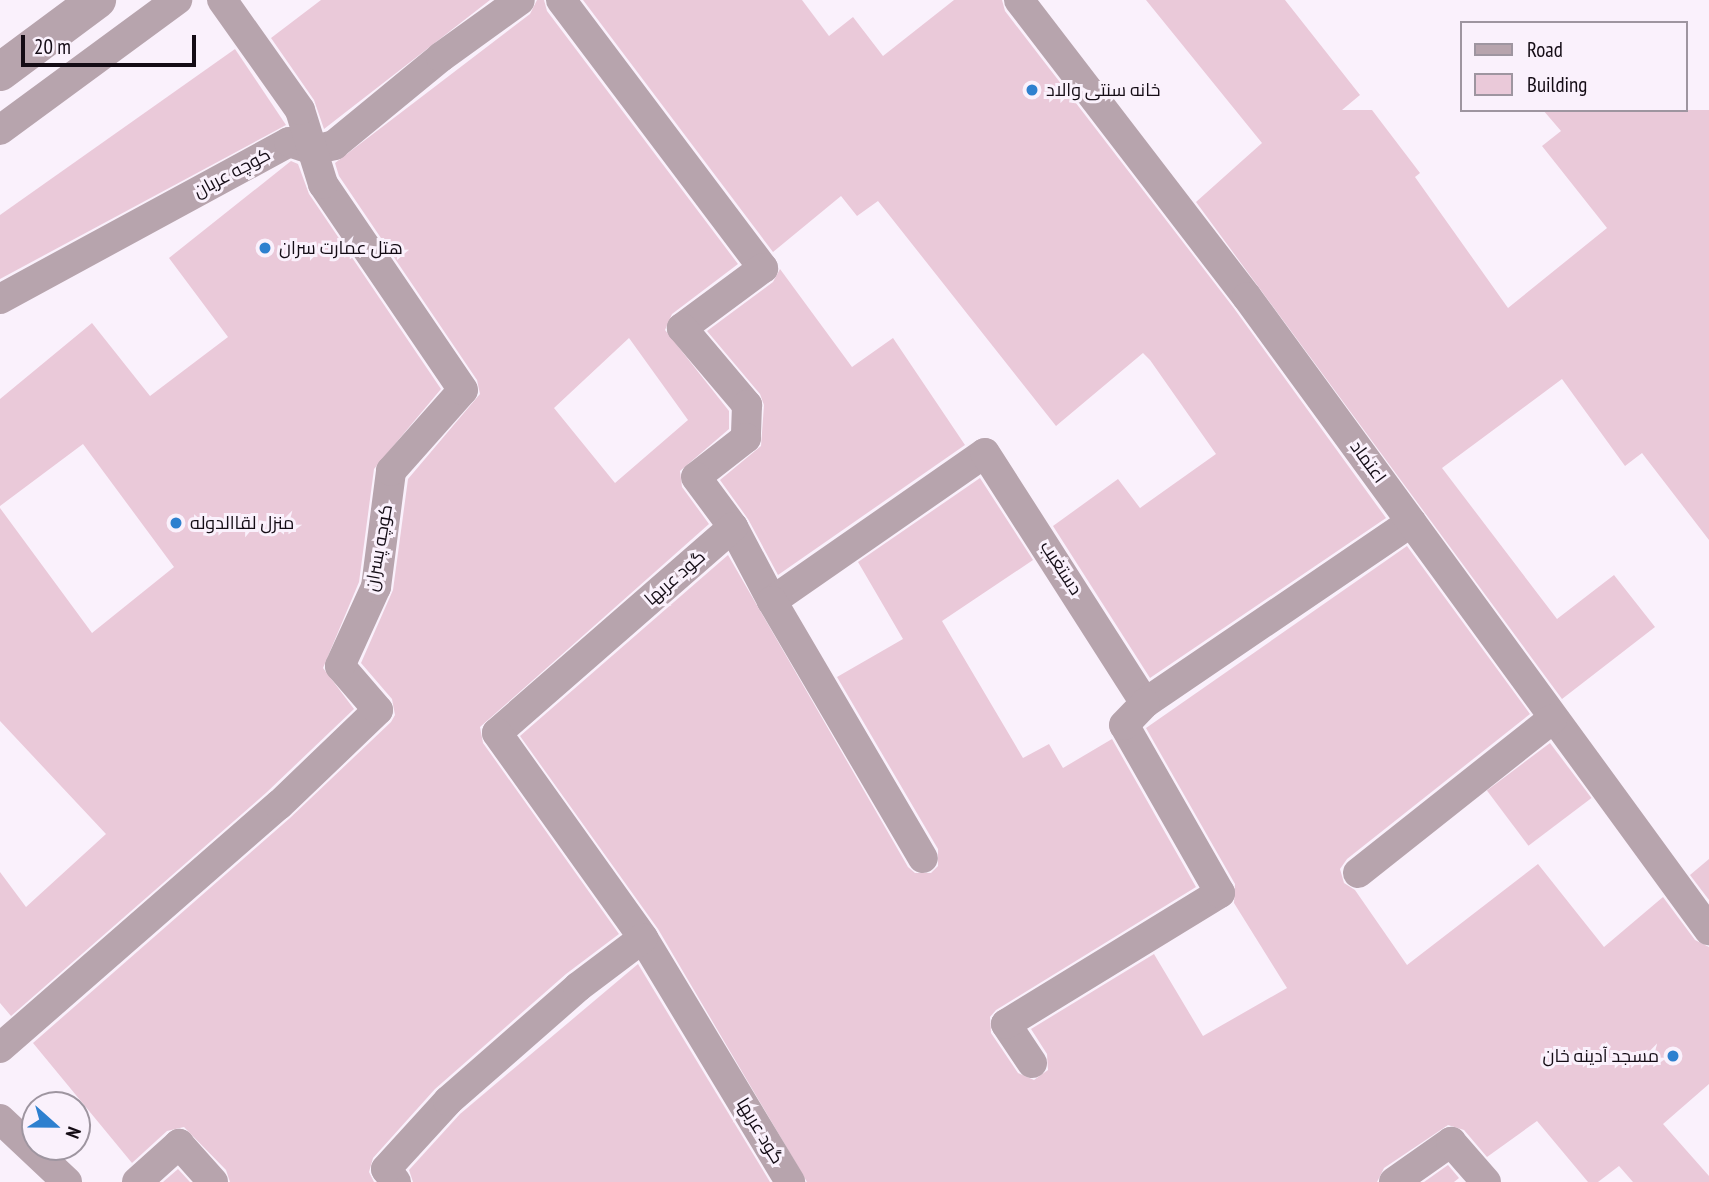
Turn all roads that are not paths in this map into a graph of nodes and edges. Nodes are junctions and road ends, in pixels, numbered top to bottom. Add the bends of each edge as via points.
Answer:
1 (97, 0) edge
2 (177, 0) edge
3 (222, 0) edge
4 (520, 0) edge
5 (561, 0) edge
6 (1018, 0) edge
7 (0, 72) edge
8 (0, 130) edge
9 (313, 150) junction
10 (0, 299) edge
11 (1411, 522) junction
12 (733, 527) junction
13 (772, 601) junction
14 (1144, 703) junction
15 (1552, 719) junction
16 (923, 858) dead end
17 (1358, 873) dead end
18 (1709, 930) edge
19 (643, 938) junction
20 (0, 1048) edge
21 (1032, 1063) dead end
22 (0, 1119) edge
23 (67, 1182) edge
24 (137, 1182) edge
25 (213, 1182) edge
26 (396, 1182) edge
27 (790, 1182) edge
28 (1394, 1182) edge
29 (1486, 1182) edge

1 - 7 street
2 - 8 lane
3 - 9 lane, کوچه پسران via 300,110
4 - 9 lane, کوچه عربان via 440,57 334,145
5 - 12 lane via 763,268 682,328 747,405 746,438 696,477
6 - 11 lane, اعتماد via 1247,297
9 - 10 lane, کوچه عربان via 289,142
9 - 20 lane, کوچه پسران via 324,184 463,390 391,471 376,587 340,666 378,710 279,804
11 - 14 lane
11 - 15 lane, اعتماد
12 - 13 lane
12 - 19 lane, گود عربها via 497,733
13 - 14 lane, دستغیب via 985,453
13 - 16 lane
14 - 21 lane via 1124,725 1220,893 1006,1024
15 - 17 lane
15 - 18 lane, اعتماد
19 - 26 lane via 578,987 448,1101 386,1169
19 - 27 lane, گود عربها
22 - 23 lane
24 - 25 lane via 179,1144
28 - 29 lane via 1451,1142

